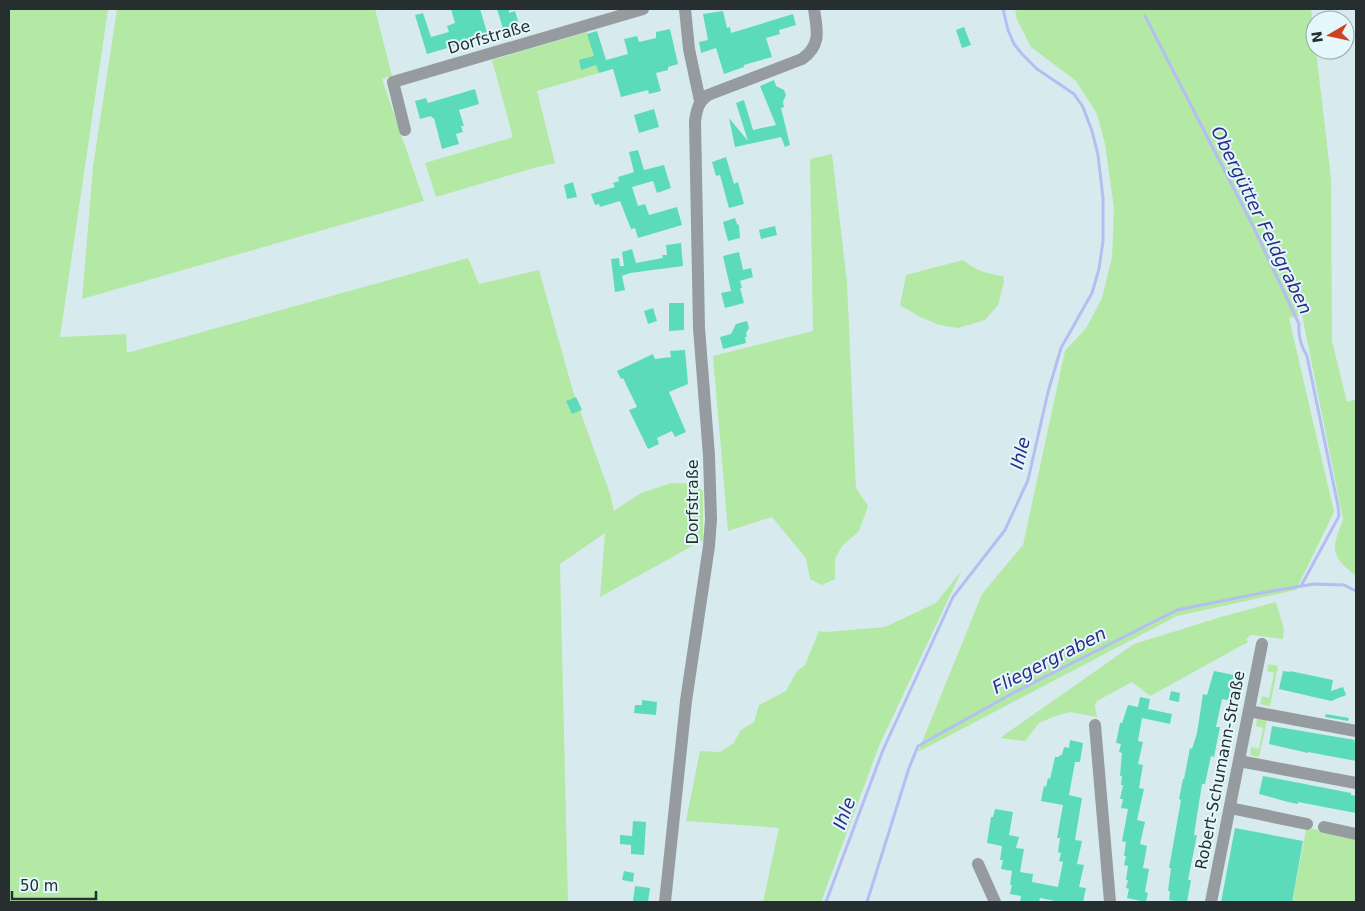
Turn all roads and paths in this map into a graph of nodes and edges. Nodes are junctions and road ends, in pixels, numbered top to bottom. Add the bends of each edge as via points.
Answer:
1 (642, 9) edge
2 (685, 9) edge
3 (814, 9) edge
4 (700, 101) junction
5 (405, 130) dead end
6 (1262, 644) dead end
7 (1249, 711) junction
8 (1095, 725) dead end
9 (1356, 730) edge
10 (1239, 760) junction
11 (1356, 783) edge
12 (1230, 808) junction
13 (1307, 824) dead end
14 (1324, 827) dead end
15 (1356, 834) edge
16 (978, 864) dead end
17 (665, 902) edge
18 (995, 902) edge
19 (1110, 902) edge
20 (1211, 902) edge

1 - 5 street, Dorfstraße via 393,82
2 - 4 street, Dorfstraße
3 - 4 street via 817,35 809,55 717,91
4 - 17 street, Dorfstraße via 695,121 699,328 711,520 686,701
6 - 7 street, Robert-Schumann-Straße
7 - 9 street
7 - 10 street, Robert-Schumann-Straße
8 - 19 street
10 - 11 street
10 - 12 street, Robert-Schumann-Straße
12 - 13 street
12 - 20 street, Robert-Schumann-Straße
14 - 15 street
16 - 18 street

